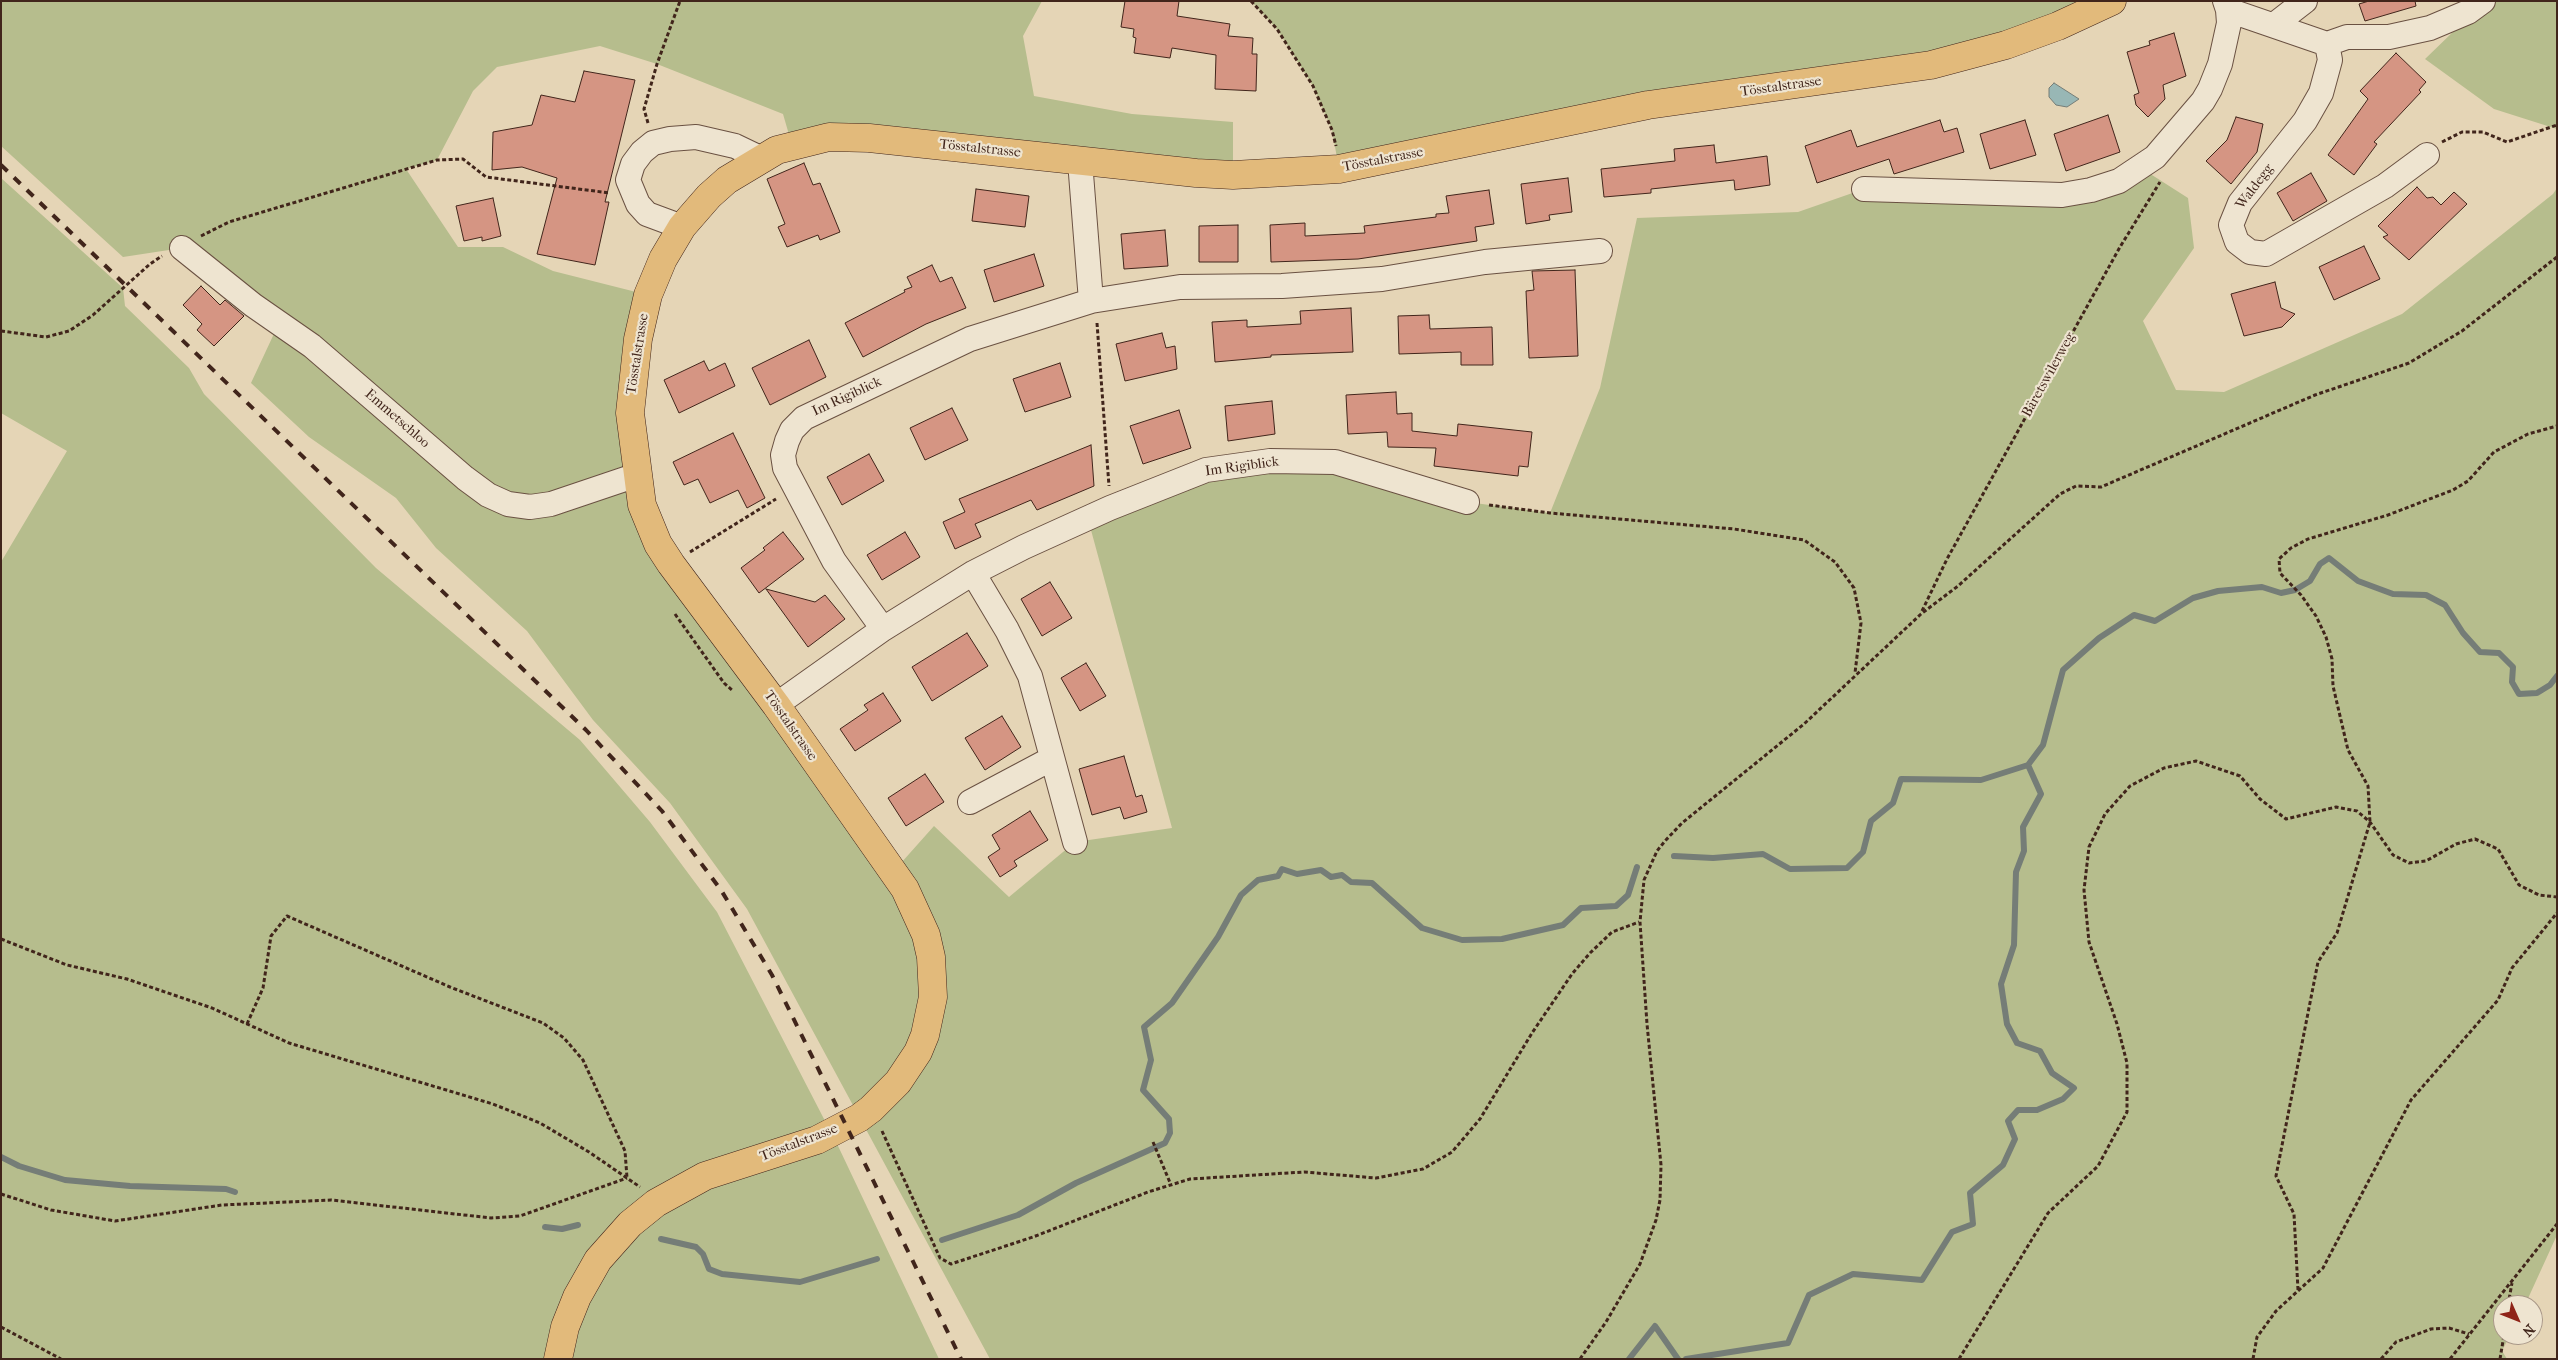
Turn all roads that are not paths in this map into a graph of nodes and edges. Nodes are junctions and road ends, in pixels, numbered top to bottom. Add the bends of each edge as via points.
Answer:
1 (2112, 1) edge
2 (2305, 1) edge
3 (2483, 1) edge
4 (2227, 6) edge
5 (2274, 25) junction
6 (2327, 44) junction
7 (2427, 155) road end
8 (760, 158) junction
9 (1080, 161) junction
10 (1864, 189) dead end
11 (682, 227) junction
12 (182, 248) road end
13 (1600, 251) dead end
14 (1091, 301) junction
15 (637, 475) junction
16 (1467, 502) road end
17 (974, 573) junction
18 (883, 629) junction
19 (776, 705) junction
20 (1051, 759) junction
21 (970, 802) dead end
22 (1075, 842) dead end
23 (558, 1359) edge

1 - 9 main road, Tösstalstrasse via 2006,46 1931,65 1648,105 1339,169 1233,175
2 - 5 street
3 - 6 street via 2468,12 2430,28 2388,37 2347,37
4 - 5 street
4 - 10 street via 2229,23 2220,64 2203,102 2155,157 2119,181 2062,195
5 - 6 street
6 - 7 street, Waldegg via 2330,60 2321,93 2306,121 2240,203 2231,225 2237,242 2250,252 2266,254 2385,186
8 - 9 main road, Tösstalstrasse via 792,145 829,137 879,139
8 - 11 main road, Tösstalstrasse via 727,180
8 - 11 street via 735,146 696,137 653,143 642,152 633,164 628,180 638,204 647,214
9 - 14 street
11 - 15 main road, Tösstalstrasse via 663,259 648,295 638,339 630,414
12 - 15 street, Emmetschloo via 253,305 312,346 465,478 508,504 530,507 551,504
13 - 14 street, Im Rigiblick via 1485,262 1382,279 1282,286 1180,287
14 - 18 street, Im Rigiblick via 970,340 804,418 792,430 783,455 794,488 834,561
15 - 19 main road, Tösstalstrasse via 642,505 671,564
16 - 17 street, Im Rigiblick via 1335,462 1270,461 1206,470 1110,508
17 - 18 street, Im Rigiblick
17 - 20 street via 1030,676
18 - 19 street, Im Rigiblick
19 - 23 main road, Tösstalstrasse via 905,889 922,923 930,950 933,997 925,1035 898,1082 859,1118 817,1140 705,1176 643,1214 614,1241 585,1282 565,1327
20 - 21 street
20 - 22 street

